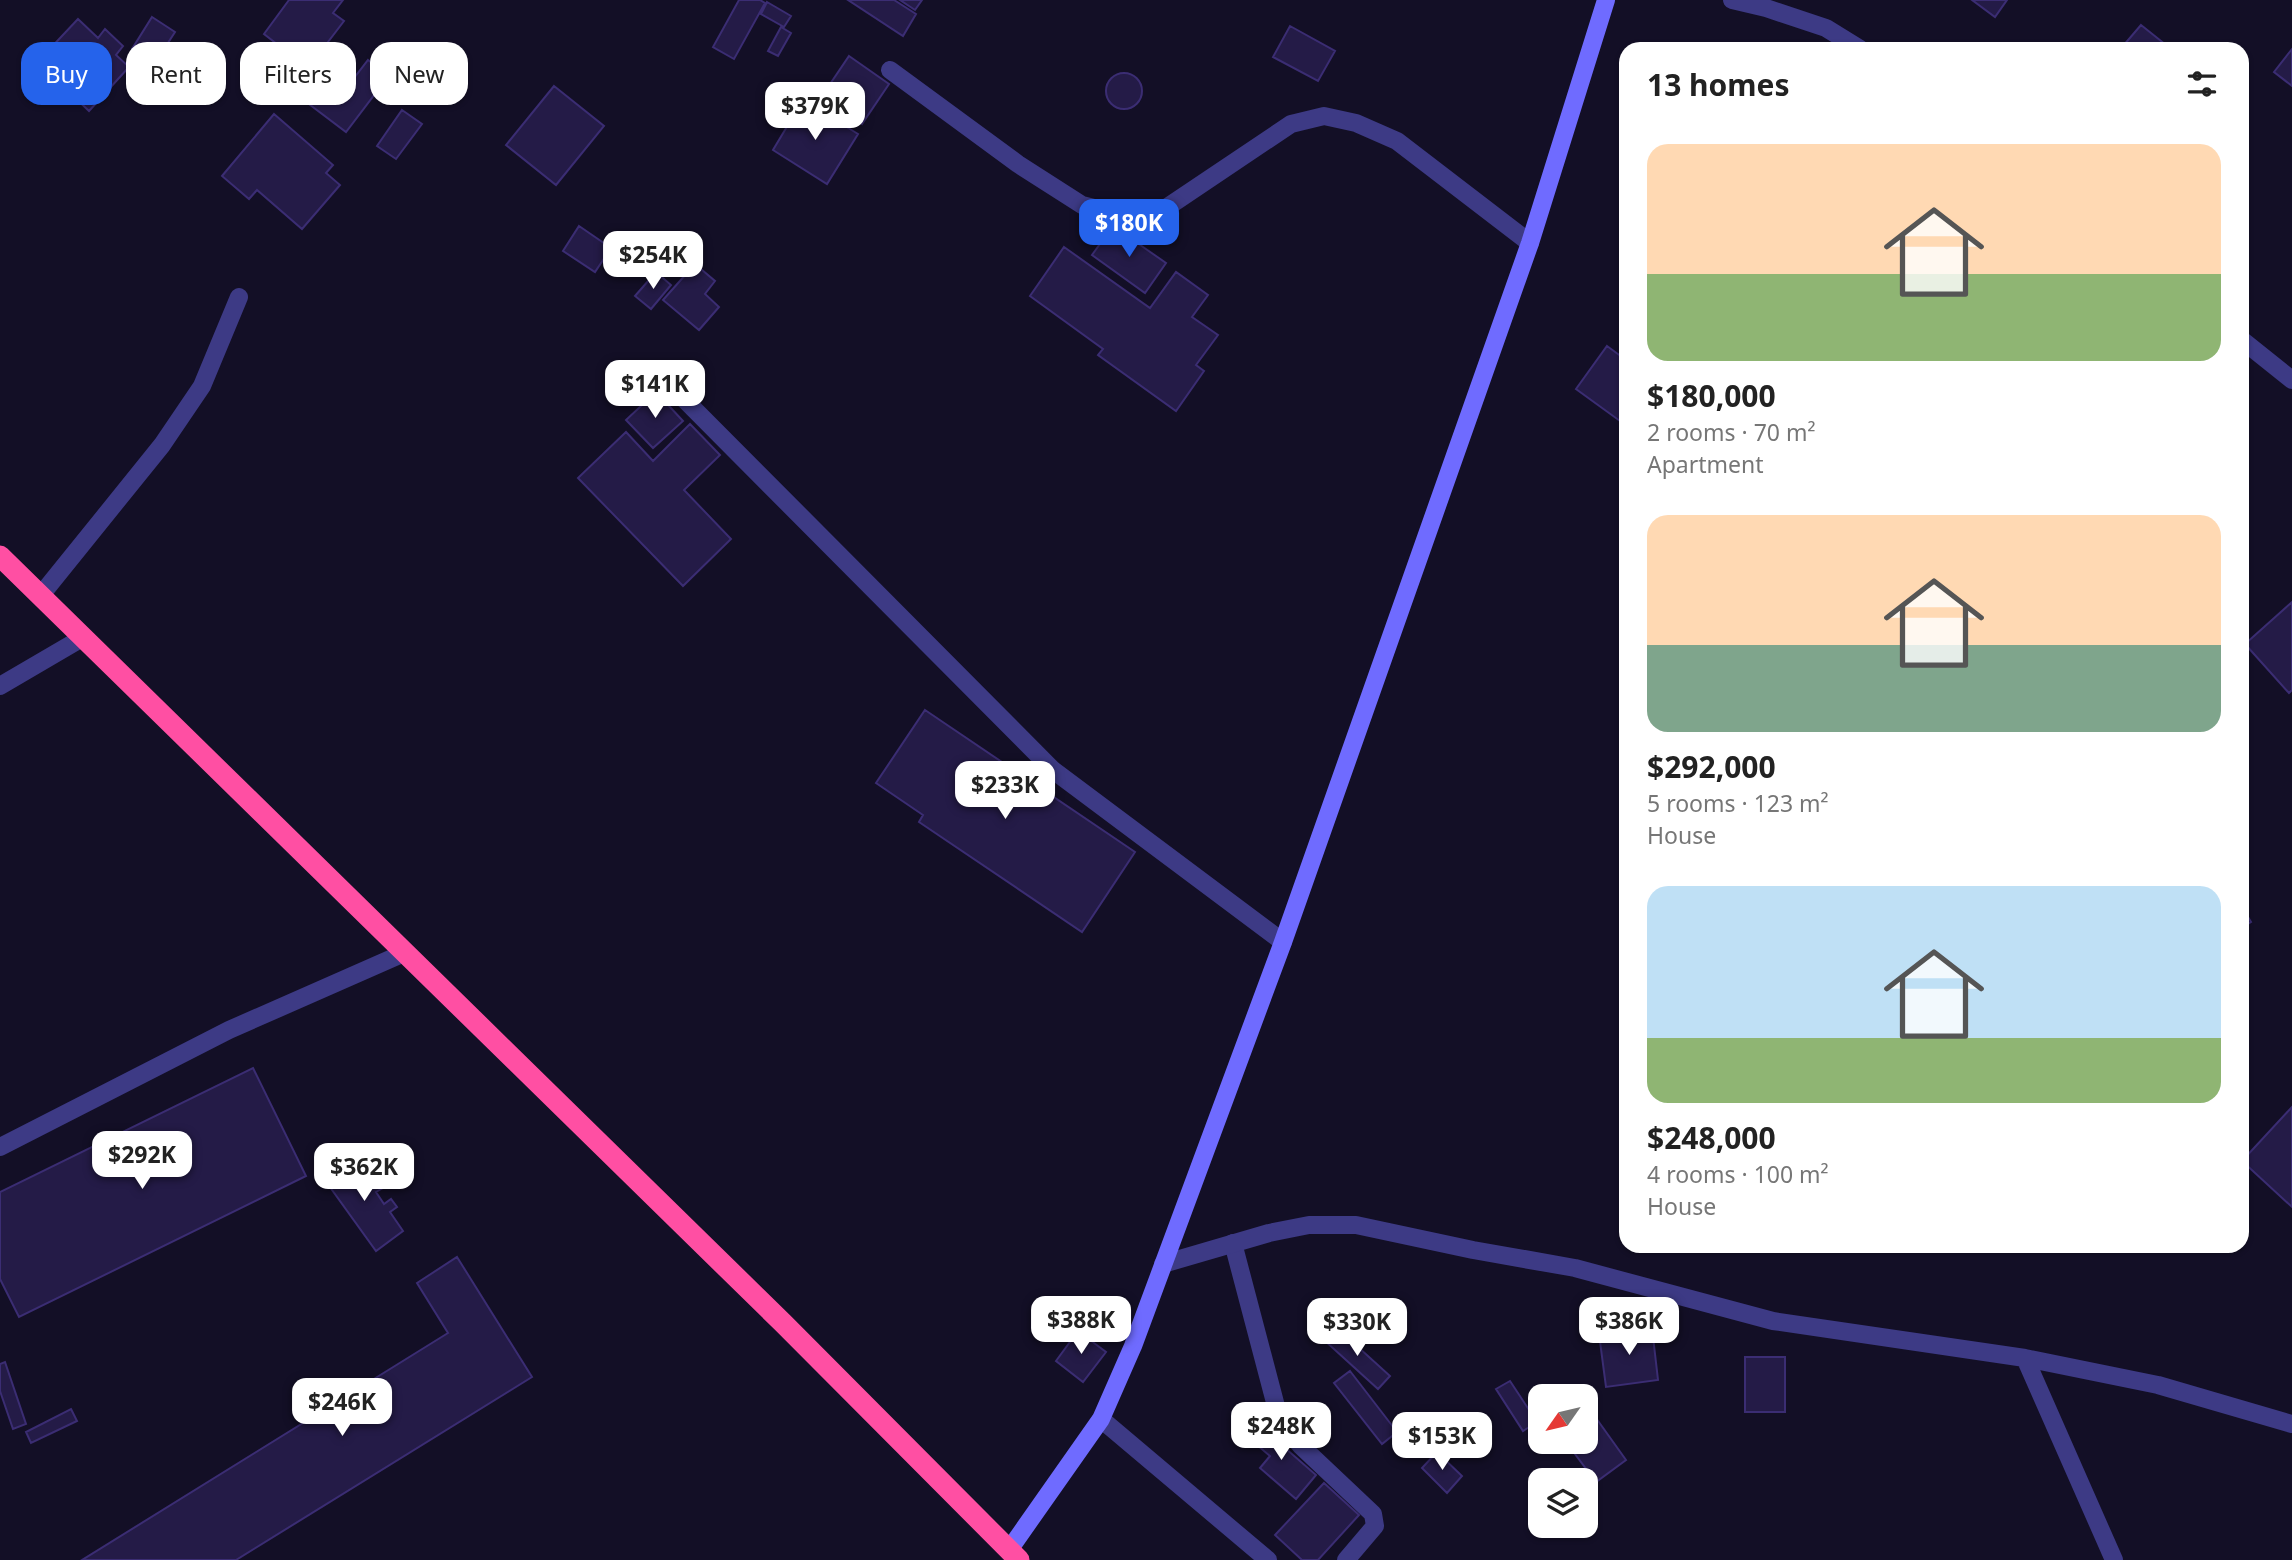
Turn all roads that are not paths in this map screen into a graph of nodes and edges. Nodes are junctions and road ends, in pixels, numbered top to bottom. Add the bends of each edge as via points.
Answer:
1 (1606, 0) edge
2 (1731, 0) edge
3 (1848, 42) edge
4 (890, 70) dead end
5 (1531, 243) junction
6 (239, 297) dead end
7 (2249, 346) edge
8 (2292, 380) edge
9 (681, 395) dead end
10 (0, 556) edge
11 (41, 595) junction
12 (82, 638) junction
13 (0, 686) edge
14 (1283, 942) junction
15 (404, 953) junction
16 (0, 1147) edge
17 (1233, 1243) junction
18 (1163, 1264) junction
19 (2025, 1358) junction
20 (1101, 1419) junction
21 (2292, 1424) edge
22 (1009, 1557) edge
23 (1268, 1560) edge
24 (1346, 1560) edge
25 (2114, 1560) edge

1 - 5 street
2 - 3 street via 1826,29
4 - 5 street via 1017,164 1082,205 1137,219 1160,212 1291,124 1324,116 1356,123 1397,141
5 - 14 street
6 - 11 street via 202,386 162,445
7 - 8 street
9 - 14 street via 1053,770
10 - 11 highway
11 - 12 highway
12 - 13 street
12 - 15 highway
14 - 18 street
15 - 16 street via 229,1030
15 - 22 highway via 783,1322
17 - 18 street
17 - 19 street via 1309,1225 1356,1225 1575,1268 1773,1321
17 - 24 street via 1277,1410 1301,1446 1373,1514 1375,1526
18 - 20 street
19 - 21 street via 2158,1385
19 - 25 street
20 - 22 street
20 - 23 street

